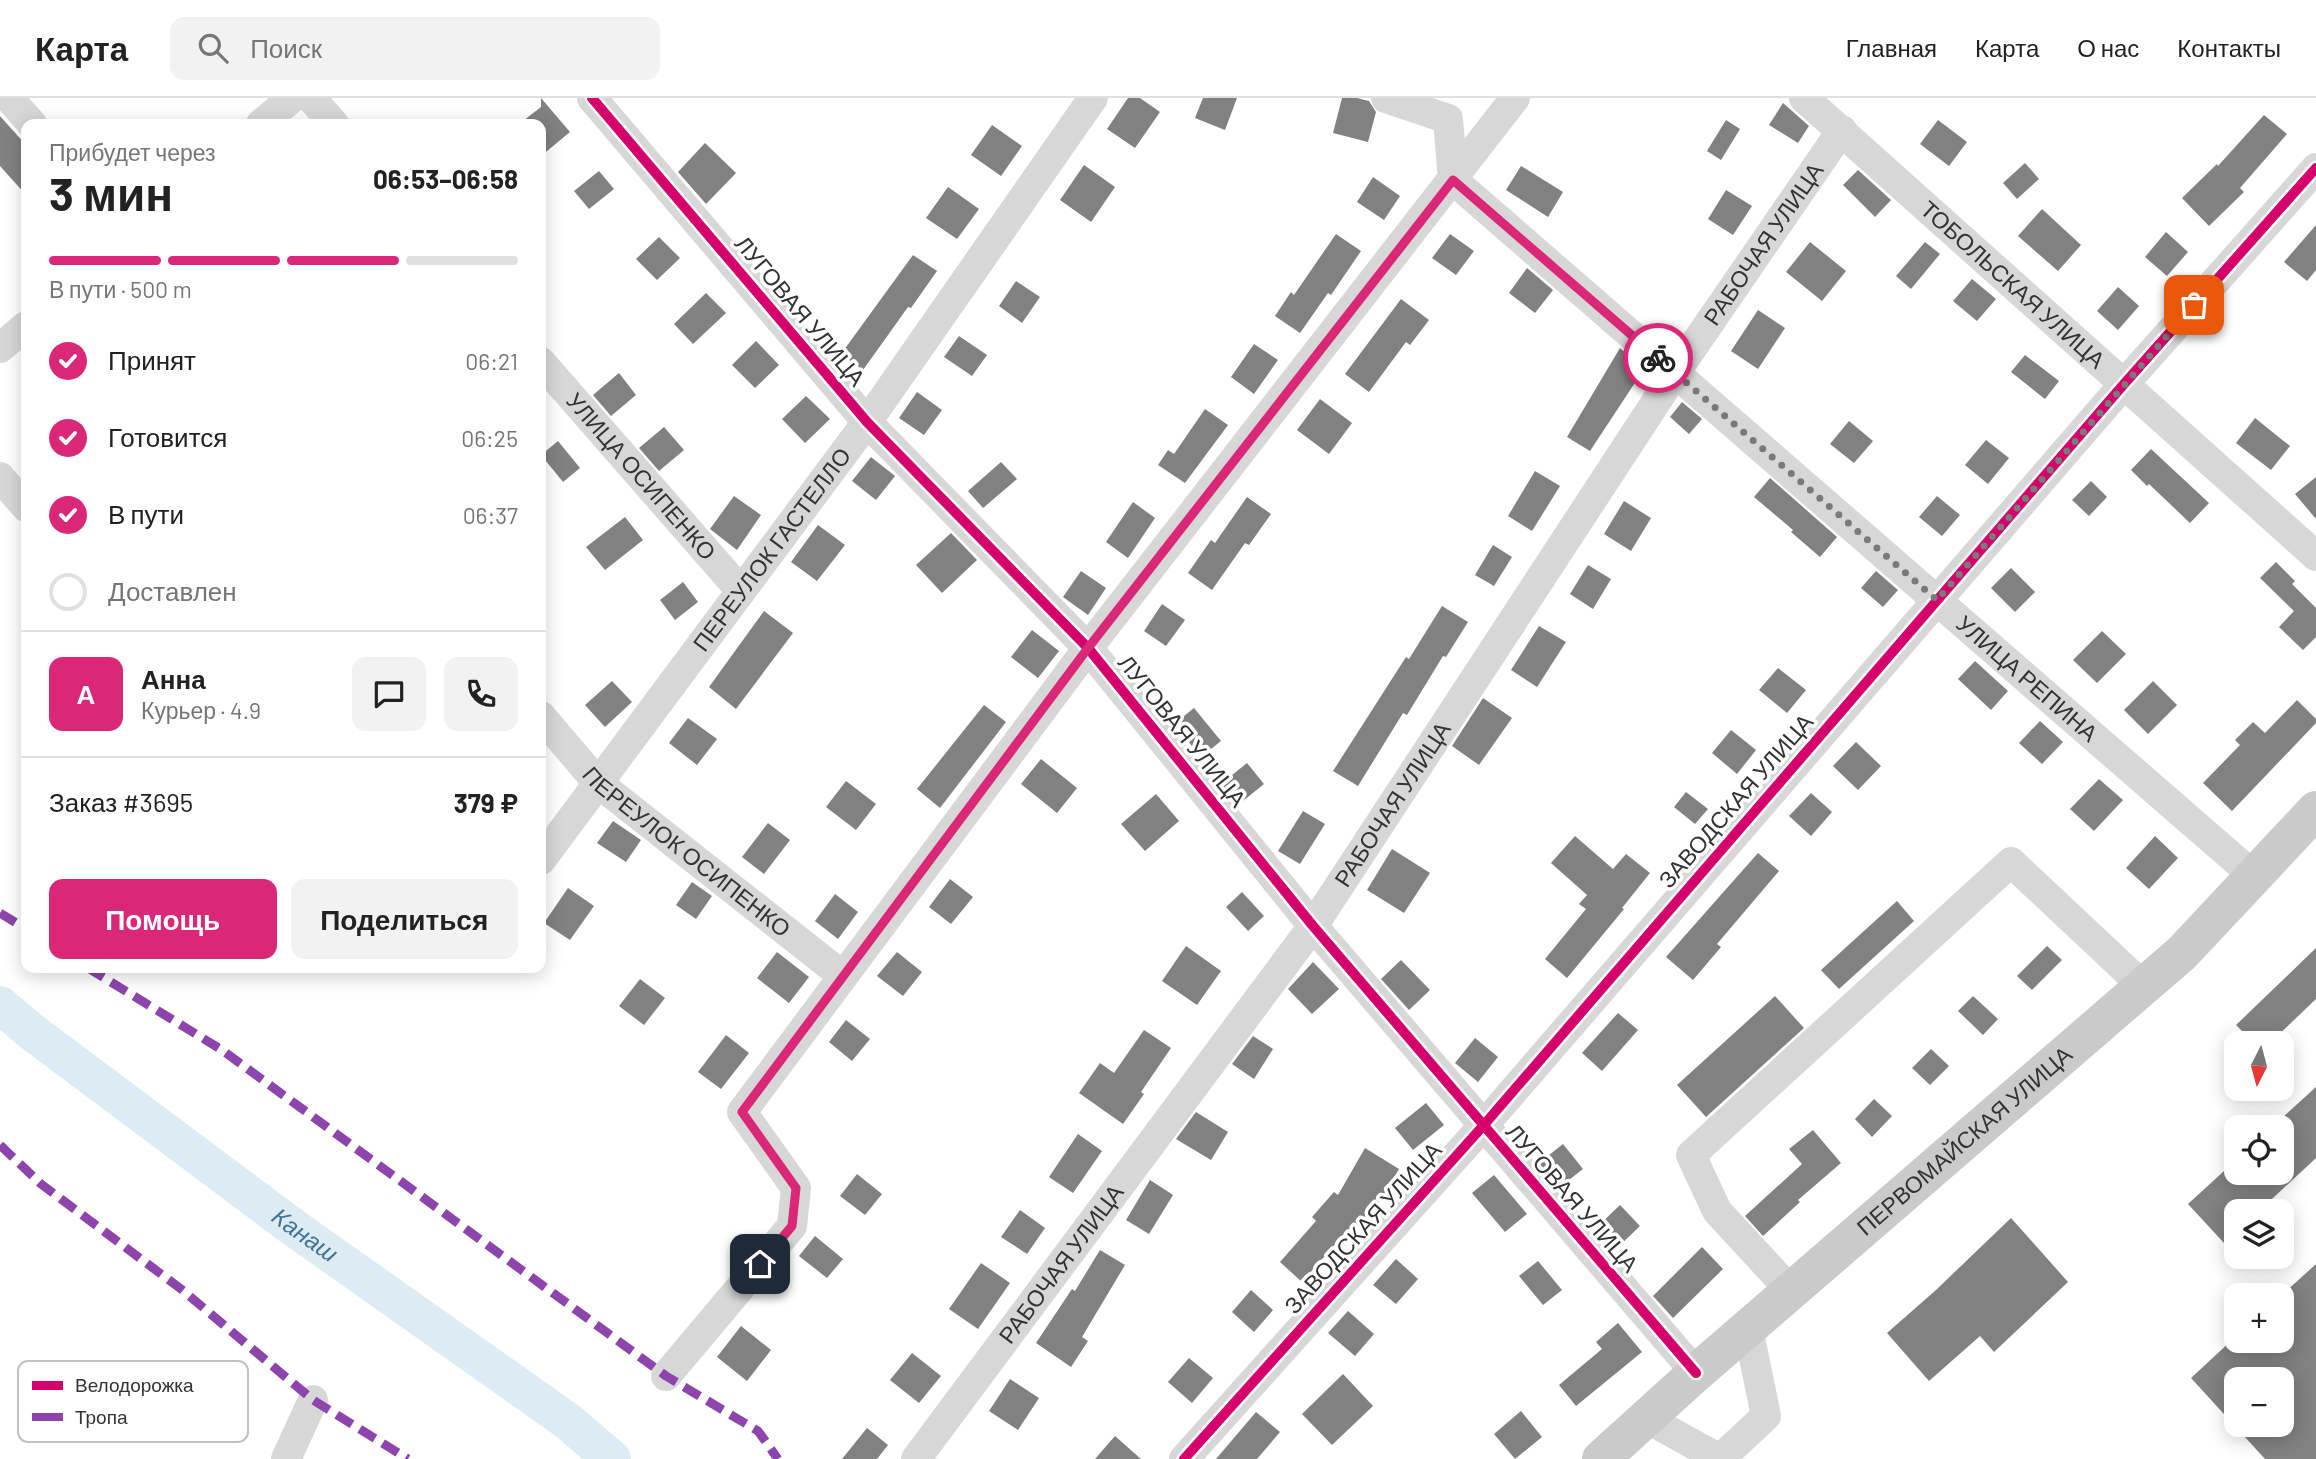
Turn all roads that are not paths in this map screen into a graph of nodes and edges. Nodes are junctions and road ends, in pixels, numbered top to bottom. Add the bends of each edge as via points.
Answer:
1 (9, 98) edge
2 (292, 98) edge
3 (311, 98) edge
4 (592, 98) edge
5 (1093, 98) edge
6 (1386, 98) edge
7 (1515, 98) edge
8 (1804, 98) edge
9 (28, 119) edge
10 (267, 119) edge
11 (330, 119) edge
12 (1842, 130) junction
13 (2316, 168) edge
14 (1453, 180) junction
15 (21, 330) edge
16 (0, 348) edge
17 (546, 368) edge
18 (1675, 373) junction
19 (2124, 384) junction
20 (867, 422) junction
21 (0, 477) edge
22 (21, 501) edge
23 (2316, 556) edge
24 (741, 591) junction
25 (1937, 600) junction
26 (1088, 648) junction
27 (546, 722) edge
28 (598, 783) junction
29 (2316, 810) edge
30 (546, 853) edge
31 (2254, 876) junction
32 (1313, 926) junction
33 (843, 976) junction
34 (2143, 986) junction
35 (1483, 1126) junction
36 (1791, 1291) junction
37 (1748, 1328) junction
38 (1696, 1373) junction
39 (666, 1377) dead end
40 (313, 1400) dead end
41 (1646, 1418) junction
42 (286, 1459) edge
43 (916, 1459) edge
44 (1184, 1459) edge
45 (1601, 1459) edge
46 (1720, 1459) edge

1 - 9 street
2 - 10 street
3 - 11 street
4 - 20 street, ЛУГОВАЯ УЛИЦА
5 - 20 street, ПЕРЕУЛОК ГАСТЕЛЛО
6 - 14 street via 1448,119
7 - 14 street
8 - 12 street, ТОБОЛЬСКАЯ УЛИЦА
12 - 18 street, РАБОЧАЯ УЛИЦА
12 - 19 street, ТОБОЛЬСКАЯ УЛИЦА
13 - 19 street, ЗАВОДСКАЯ УЛИЦА
14 - 18 street, УЛИЦА РЕПИНА
14 - 26 street
15 - 16 street
17 - 24 street, УЛИЦА ОСИПЕНКО
18 - 25 street, УЛИЦА РЕПИНА
18 - 32 street, РАБОЧАЯ УЛИЦА
19 - 23 street, ТОБОЛЬСКАЯ УЛИЦА
19 - 25 street, ЗАВОДСКАЯ УЛИЦА
20 - 24 street, ПЕРЕУЛОК ГАСТЕЛЛО
20 - 26 street, ЛУГОВАЯ УЛИЦА
21 - 22 street
24 - 28 street, ПЕРЕУЛОК ГАСТЕЛЛО
25 - 31 street, УЛИЦА РЕПИНА
25 - 35 street, ЗАВОДСКАЯ УЛИЦА
26 - 32 street, ЛУГОВАЯ УЛИЦА
26 - 33 street
27 - 28 street, ПЕРЕУЛОК ОСИПЕНКО
28 - 30 street, ПЕРЕУЛОК ГАСТЕЛЛО
28 - 33 street, ПЕРЕУЛОК ОСИПЕНКО
29 - 31 main road, ПЕРВОМАЙСКАЯ УЛИЦА
31 - 34 main road, ПЕРВОМАЙСКАЯ УЛИЦА via 2182,953
32 - 35 street, ЛУГОВАЯ УЛИЦА
32 - 43 street, РАБОЧАЯ УЛИЦА
33 - 39 street via 742,1112 796,1188 792,1226
34 - 36 main road, ПЕРВОМАЙСКАЯ УЛИЦА
34 - 36 street via 2011,862 1691,1155 1717,1211
35 - 38 street, ЛУГОВАЯ УЛИЦА
35 - 44 street, ЗАВОДСКАЯ УЛИЦА
36 - 37 main road, ПЕРВОМАЙСКАЯ УЛИЦА
37 - 38 main road, ПЕРВОМАЙСКАЯ УЛИЦА
37 - 46 street via 1766,1416
38 - 41 main road, ПЕРВОМАЙСКАЯ УЛИЦА
40 - 42 street
41 - 45 main road, ПЕРВОМАЙСКАЯ УЛИЦА
41 - 46 street

